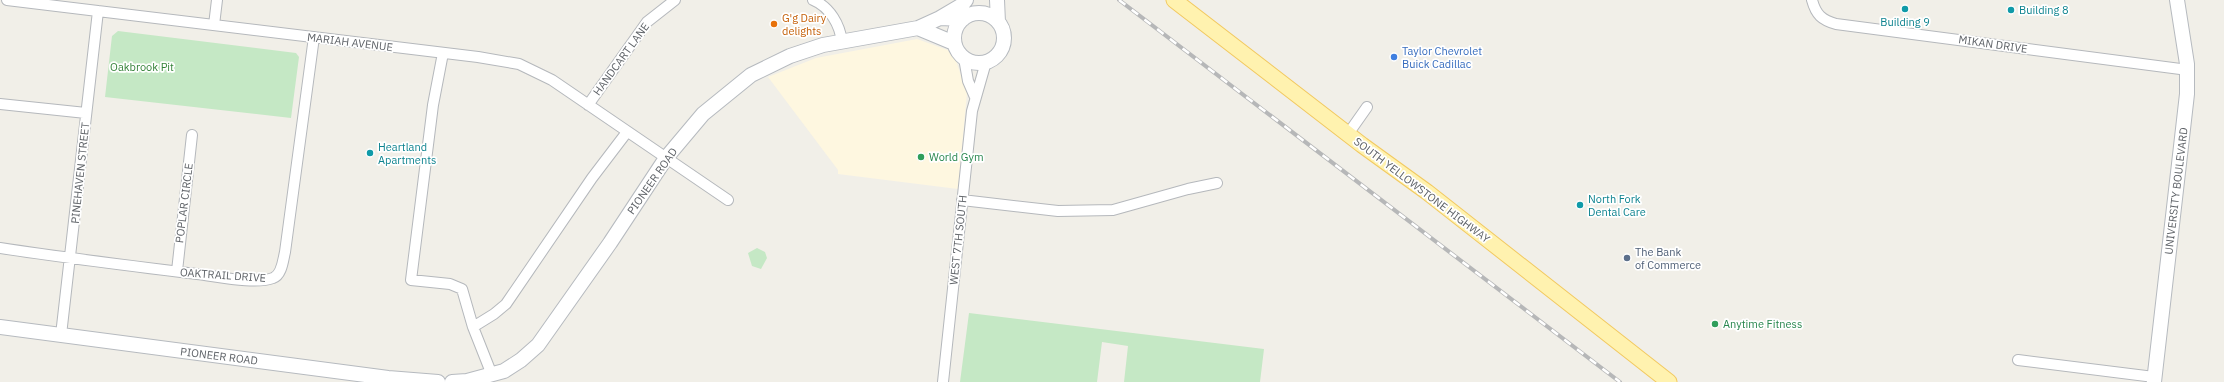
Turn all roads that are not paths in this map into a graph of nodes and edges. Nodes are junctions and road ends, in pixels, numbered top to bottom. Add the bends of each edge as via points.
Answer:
1 (7, 0) edge
2 (217, 0) edge
3 (675, 0) edge
4 (813, 0) edge
5 (966, 0) edge
6 (980, 0) edge
7 (997, 0) edge
8 (1174, 0) edge
9 (1812, 0) edge
10 (2176, 0) edge
11 (98, 11) junction
12 (967, 16) junction
13 (940, 18) junction
14 (998, 22) junction
15 (214, 25) junction
16 (918, 28) junction
17 (314, 37) junction
18 (842, 42) junction
19 (954, 43) junction
20 (443, 53) junction
21 (964, 58) junction
22 (986, 62) junction
23 (2188, 70) junction
24 (975, 97) junction
25 (0, 104) edge
26 (588, 105) junction
27 (1367, 107) dead end
28 (86, 113) junction
29 (627, 132) junction
30 (1348, 134) junction
31 (192, 136) dead end
32 (666, 158) junction
33 (1217, 183) dead end
34 (728, 200) dead end
35 (962, 200) junction
36 (0, 248) edge
37 (70, 259) junction
38 (177, 271) junction
39 (0, 327) edge
40 (473, 327) junction
41 (61, 335) junction
42 (2018, 360) dead end
43 (498, 377) edge
44 (2154, 380) edge
45 (438, 382) edge
46 (452, 382) edge
47 (943, 382) edge
48 (1669, 382) edge

1 - 11 street, MARIAH AVENUE
2 - 15 street
3 - 26 street, HANDCART LANE via 647,22
4 - 18 street via 831,15 840,29
5 - 13 street
6 - 12 street
7 - 14 street
8 - 30 main road, SOUTH YELLOWSTONE HIGHWAY
9 - 23 street, MIKAN DRIVE via 1822,20 1836,24
10 - 23 street, UNIVERSITY BOULEVARD
11 - 15 street, MARIAH AVENUE
11 - 28 street, PINEHAVEN STREET
12 - 13 street, PIONEER ROAD
12 - 14 street via 989,14
12 - 19 street via 955,29
13 - 16 street, PIONEER ROAD
14 - 22 street via 1004,34 1003,42 995,57
15 - 17 street, MARIAH AVENUE
16 - 18 street, PIONEER ROAD
16 - 19 street
17 - 20 street, MARIAH AVENUE
17 - 38 street, OAKTRAIL DRIVE via 285,252 278,274 270,279 256,280
18 - 32 street, PIONEER ROAD via 790,56 751,75 703,114
19 - 21 street
20 - 26 street, MARIAH AVENUE via 519,64 552,80
20 - 40 street via 433,105 411,280 450,284 462,289
21 - 22 street via 971,62
21 - 24 street, WEST 7TH SOUTH via 968,81
22 - 24 street, WEST 7TH SOUTH
23 - 44 street, UNIVERSITY BOULEVARD via 2185,119
24 - 35 street, WEST 7TH SOUTH
25 - 28 street
26 - 29 street, MARIAH AVENUE
27 - 30 street
28 - 37 street, PINEHAVEN STREET
29 - 32 street, MARIAH AVENUE
29 - 40 street via 592,178 506,304
30 - 48 main road, SOUTH YELLOWSTONE HIGHWAY via 1427,192
31 - 38 street, POPLAR CIRCLE
32 - 34 street, MARIAH AVENUE
32 - 43 street, PIONEER ROAD via 538,345
33 - 35 street via 1113,210 1058,211
35 - 47 street, WEST 7TH SOUTH
36 - 37 street, OAKTRAIL DRIVE
37 - 38 street, OAKTRAIL DRIVE
37 - 41 street, PINEHAVEN STREET
39 - 41 street, PIONEER ROAD
40 - 43 street
41 - 45 street, PIONEER ROAD via 388,378
42 - 44 street
43 - 46 street, PIONEER ROAD

